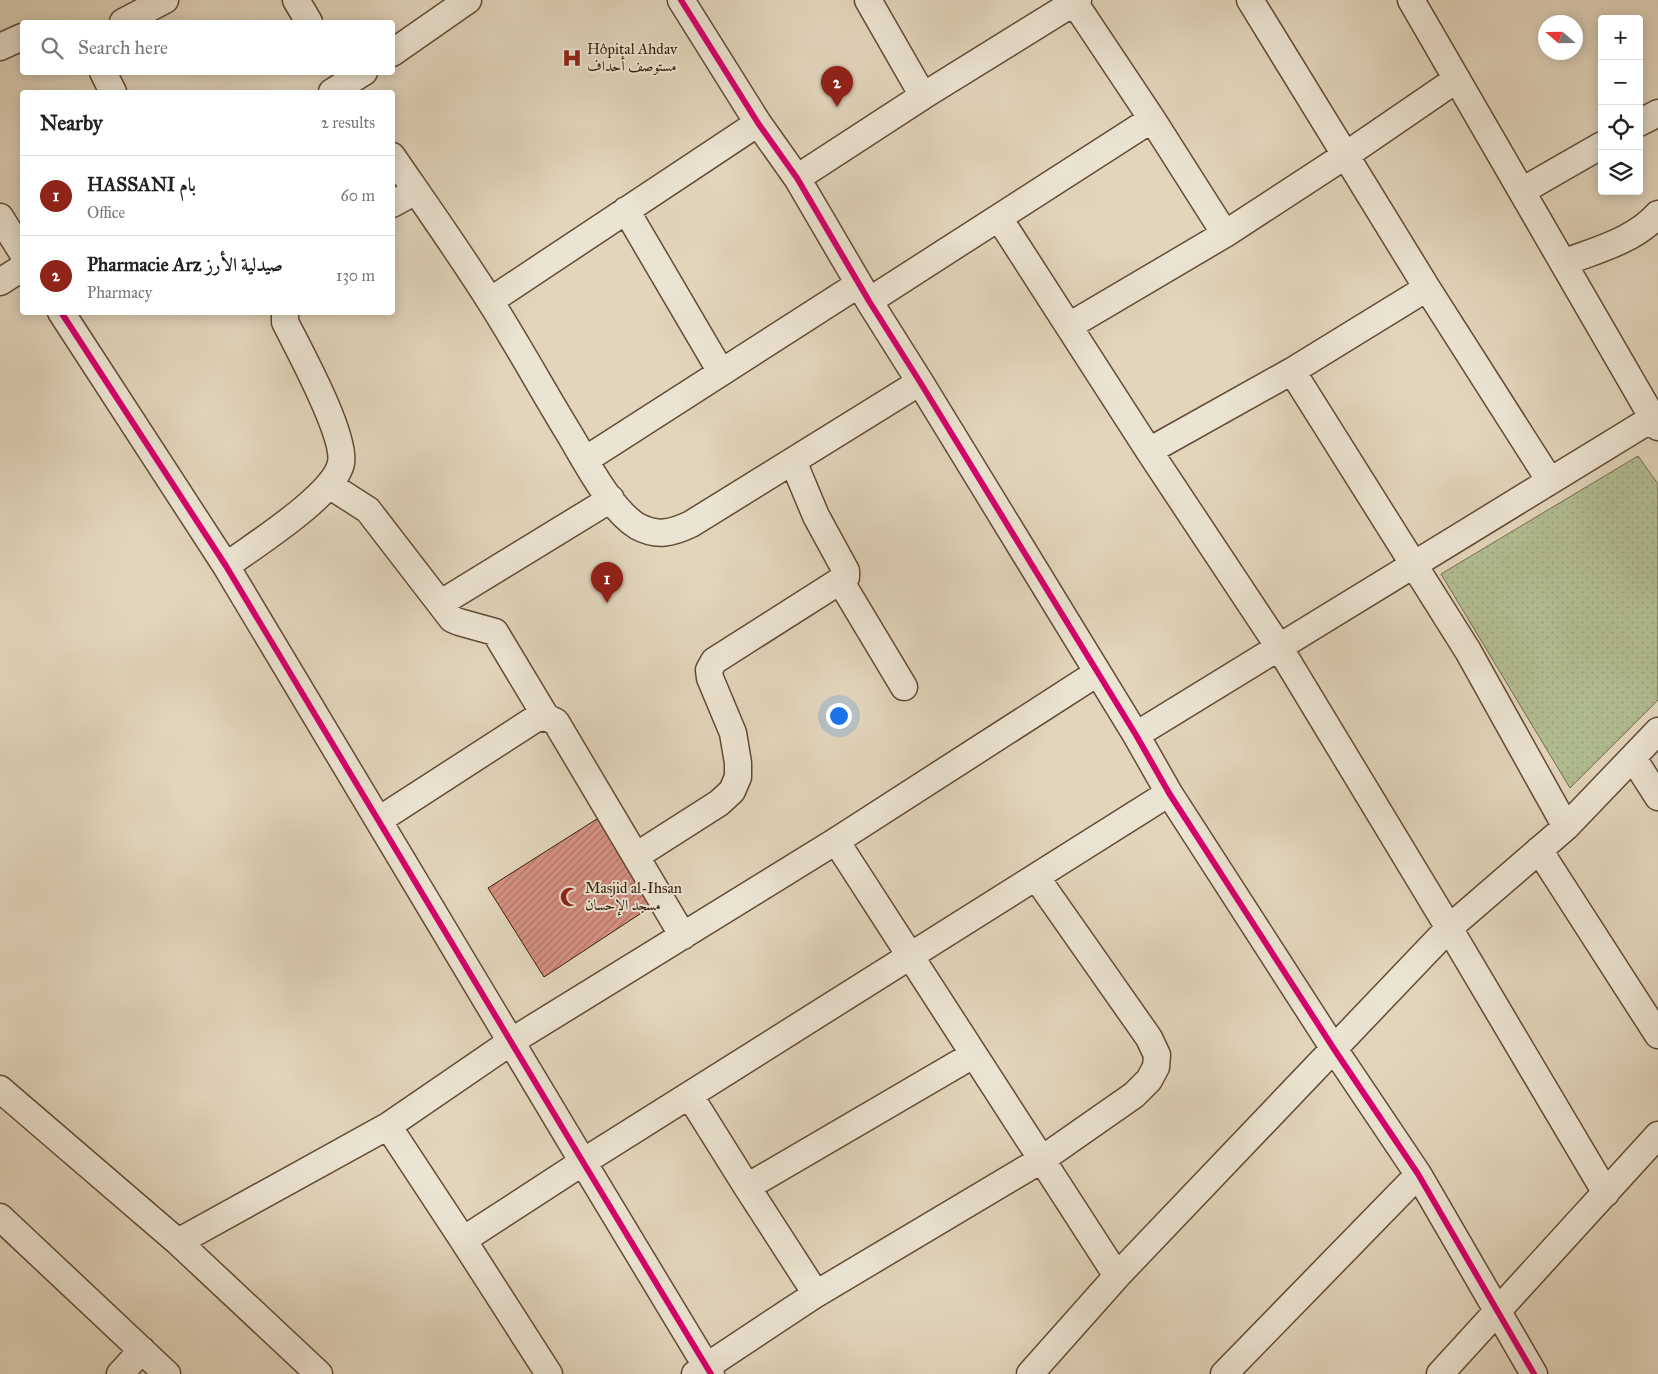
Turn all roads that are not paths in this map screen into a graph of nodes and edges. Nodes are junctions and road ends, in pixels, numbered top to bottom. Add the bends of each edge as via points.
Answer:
1 (165, 0) edge
2 (296, 0) edge
3 (468, 0) edge
4 (681, 0) edge
5 (868, 0) edge
6 (1250, 0) edge
7 (1411, 0) edge
8 (1076, 1) edge
9 (127, 20) edge
10 (308, 20) edge
11 (20, 39) edge
12 (0, 48) edge
13 (395, 51) edge
14 (104, 75) edge
15 (1457, 79) junction
16 (112, 90) edge
17 (923, 96) junction
18 (1658, 113) edge
19 (1152, 119) junction
20 (1643, 122) edge
21 (758, 123) junction
22 (1598, 147) edge
23 (1346, 155) junction
24 (395, 160) edge
25 (797, 178) junction
26 (416, 190) junction
27 (1522, 191) junction
28 (395, 202) edge
29 (626, 210) junction
30 (1658, 214) edge
31 (0, 217) edge
32 (999, 218) junction
33 (1225, 234) junction
34 (20, 249) edge
35 (1563, 263) junction
36 (20, 269) edge
37 (0, 282) edge
38 (1427, 288) junction
39 (864, 293) junction
40 (490, 301) junction
41 (63, 315) edge
42 (286, 315) edge
43 (1069, 326) junction
44 (1292, 371) junction
45 (721, 372) junction
46 (920, 382) junction
47 (1655, 422) edge
48 (1149, 451) junction
49 (585, 460) junction
50 (793, 461) junction
51 (1550, 482) junction
52 (330, 484) junction
53 (611, 499) junction
54 (1415, 564) junction
55 (226, 566) junction
56 (841, 582) junction
57 (441, 603) junction
58 (1279, 647) junction
59 (1097, 673) junction
60 (904, 687) dead end
61 (546, 717) junction
62 (1658, 731) edge
63 (1136, 735) junction
64 (1633, 758) junction
65 (1169, 793) junction
66 (1658, 797) edge
67 (379, 820) junction
68 (1566, 827) junction
69 (836, 841) junction
70 (1539, 850) junction
71 (636, 856) junction
72 (1036, 877) junction
73 (1449, 928) junction
74 (683, 936) junction
75 (910, 957) junction
76 (1658, 1035) edge
77 (512, 1041) junction
78 (1334, 1049) junction
79 (973, 1055) junction
80 (0, 1089) edge
81 (690, 1096) junction
82 (388, 1126) junction
83 (1658, 1136) edge
84 (1041, 1160) junction
85 (583, 1162) junction
86 (1418, 1176) junction
87 (747, 1187) junction
88 (1606, 1193) junction
89 (0, 1217) edge
90 (463, 1240) junction
91 (178, 1242) junction
92 (1117, 1276) junction
93 (816, 1294) junction
94 (1497, 1312) junction
95 (142, 1350) junction
96 (704, 1371) edge
97 (120, 1374) edge
98 (167, 1374) edge
99 (319, 1374) edge
100 (549, 1374) edge
101 (1030, 1374) edge
102 (1224, 1374) edge
103 (1440, 1374) edge
104 (1534, 1374) edge

1 - 9 street
2 - 10 street
3 - 13 street
4 - 21 street
5 - 17 street
6 - 23 street
7 - 15 street
8 - 17 street
8 - 19 street
11 - 12 street
14 - 16 street
15 - 23 street
15 - 27 street
17 - 25 street
18 - 20 street
19 - 32 street
19 - 33 street
21 - 25 street
21 - 29 street
22 - 27 street
23 - 33 street
23 - 38 street
24 - 26 street
25 - 39 street
26 - 28 street
26 - 40 street
27 - 35 street
29 - 40 street
29 - 45 street
30 - 35 street via 1627,238
31 - 34 street
32 - 39 street
32 - 43 street
33 - 43 street
35 - 47 street
36 - 37 street
38 - 44 street
38 - 51 street
39 - 45 street
39 - 46 street
40 - 49 street
41 - 55 street
42 - 52 street via 285,322 338,438 341,462 335,480
43 - 48 street
44 - 48 street
44 - 54 street
45 - 49 street
46 - 50 street
46 - 59 street
47 - 51 street
48 - 58 street
49 - 53 street
50 - 53 street via 691,524 672,532 661,534 637,526
50 - 56 street via 816,516 846,571
51 - 54 street
52 - 55 street via 310,504
52 - 57 street via 368,510
53 - 57 street
54 - 58 street
54 - 68 street via 1468,651
55 - 67 street
56 - 60 street
56 - 71 street via 714,662 709,670 710,678 733,733 738,777 732,791 718,803
57 - 61 street via 452,619 495,632
58 - 63 street
58 - 73 street
59 - 63 street
59 - 69 street
61 - 67 street via 535,719
61 - 71 street via 556,722
62 - 64 street
63 - 65 street
64 - 66 street
64 - 68 street
65 - 72 street
65 - 78 street
67 - 77 street
68 - 70 street
69 - 74 street
69 - 75 street
70 - 73 street
70 - 76 street
71 - 74 street
72 - 75 street
72 - 84 street via 1149,1038 1157,1055 1156,1067 1149,1080 1134,1095
73 - 78 street
73 - 88 street
74 - 77 street
75 - 79 street
75 - 81 street
77 - 82 street
77 - 85 street
78 - 86 street
78 - 92 street
79 - 84 street
79 - 87 street
80 - 91 street
81 - 85 street
81 - 87 street
82 - 90 street
82 - 91 street
83 - 88 street
84 - 92 street
84 - 93 street
85 - 90 street
85 - 96 street
86 - 94 street
86 - 102 street
87 - 93 street
88 - 94 street
89 - 95 street
90 - 100 street
91 - 99 street
92 - 101 street
93 - 96 street
94 - 103 street
94 - 104 street
95 - 97 street
95 - 98 street

